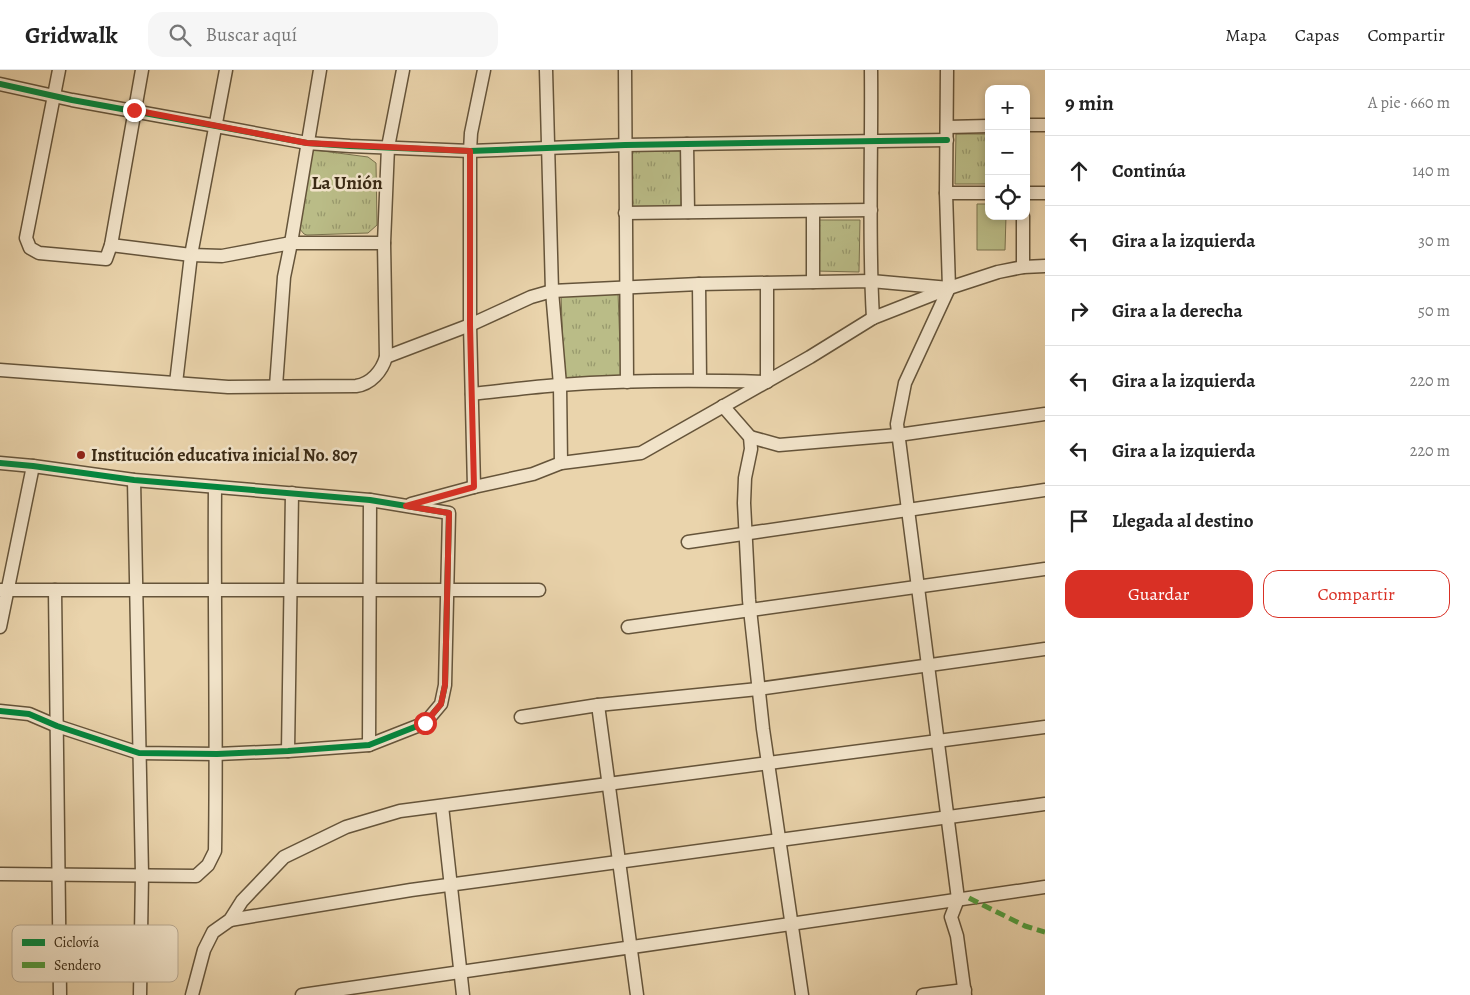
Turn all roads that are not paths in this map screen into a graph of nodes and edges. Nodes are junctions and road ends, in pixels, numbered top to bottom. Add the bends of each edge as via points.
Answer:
1 (59, 70) edge
2 (142, 70) edge
3 (226, 70) edge
4 (320, 70) edge
5 (403, 70) edge
6 (484, 70) edge
7 (546, 70) edge
8 (625, 70) edge
9 (871, 70) edge
10 (946, 70) edge
11 (0, 84) edge
12 (55, 95) junction
13 (134, 110) junction
14 (1030, 125) edge
15 (1045, 125) edge
16 (216, 126) junction
17 (947, 126) junction
18 (985, 126) edge
19 (947, 140) junction
20 (872, 141) junction
21 (307, 143) junction
22 (688, 144) junction
23 (625, 145) junction
24 (388, 147) junction
25 (549, 147) junction
26 (470, 151) junction
27 (946, 193) junction
28 (985, 193) edge
29 (1030, 193) edge
30 (1045, 193) edge
31 (871, 210) junction
32 (813, 211) junction
33 (688, 212) junction
34 (625, 213) junction
35 (1023, 220) edge
36 (291, 243) junction
37 (384, 243) junction
38 (111, 245) junction
39 (191, 255) junction
40 (1045, 266) edge
41 (1023, 267) junction
42 (871, 281) junction
43 (813, 282) junction
44 (766, 283) junction
45 (699, 284) junction
46 (625, 287) junction
47 (949, 288) junction
48 (552, 291) junction
49 (873, 318) junction
50 (470, 325) junction
51 (386, 357) junction
52 (0, 370) edge
53 (700, 380) junction
54 (627, 382) junction
55 (767, 382) junction
56 (176, 383) junction
57 (560, 385) junction
58 (276, 386) junction
59 (472, 394) junction
60 (723, 406) junction
61 (1045, 414) edge
62 (898, 435) junction
63 (750, 436) junction
64 (0, 463) edge
65 (561, 463) junction
66 (33, 466) junction
67 (134, 480) junction
68 (215, 487) junction
69 (474, 487) junction
70 (1045, 490) edge
71 (292, 493) junction
72 (370, 500) junction
73 (406, 506) junction
74 (908, 510) junction
75 (746, 533) junction
76 (688, 542) dead end
77 (1045, 569) edge
78 (918, 587) junction
79 (4, 590) edge
80 (55, 590) junction
81 (136, 590) junction
82 (214, 590) junction
83 (290, 590) junction
84 (370, 590) junction
85 (447, 590) junction
86 (539, 590) dead end
87 (750, 610) junction
88 (0, 627) edge
89 (628, 627) dead end
90 (1045, 648) edge
91 (928, 664) junction
92 (758, 689) junction
93 (598, 705) junction
94 (0, 711) edge
95 (521, 718) dead end
96 (57, 726) junction
97 (1045, 727) edge
98 (938, 741) junction
99 (369, 745) junction
100 (288, 751) junction
101 (139, 752) junction
102 (217, 754) junction
103 (768, 763) junction
104 (608, 784) junction
105 (1045, 804) edge
106 (442, 806) junction
107 (948, 817) junction
108 (779, 840) junction
109 (619, 862) junction
110 (0, 874) edge
111 (59, 874) junction
112 (142, 874) junction
113 (450, 884) junction
114 (1045, 886) edge
115 (958, 899) junction
116 (230, 920) junction
117 (791, 924) junction
118 (59, 925) edge
119 (141, 925) edge
120 (631, 947) junction
121 (460, 972) junction
122 (60, 982) edge
123 (140, 982) edge
124 (347, 992) edge
125 (965, 992) edge
126 (60, 995) edge
127 (140, 995) edge
128 (192, 995) edge
129 (302, 995) edge
130 (463, 995) edge
131 (637, 995) edge
132 (802, 995) edge
133 (923, 995) edge

1 - 12 street
2 - 13 street
3 - 16 street
4 - 21 street
5 - 24 street
6 - 26 street
7 - 25 street
8 - 23 street
9 - 20 street
10 - 17 street
11 - 12 street
12 - 13 street
12 - 38 street via 26,238 30,248 39,253 106,259
13 - 16 street
13 - 38 street
14 - 15 street
16 - 21 street
16 - 39 street
17 - 18 street
17 - 19 street
19 - 20 street
19 - 27 street
20 - 22 street
20 - 31 street
21 - 24 street
21 - 36 street
22 - 23 street
22 - 33 street
23 - 25 street
23 - 34 street
24 - 26 street
24 - 37 street
25 - 26 street
25 - 48 street
26 - 50 street
27 - 28 street
27 - 47 street
29 - 30 street
31 - 32 street
31 - 42 street
32 - 33 street
32 - 43 street
33 - 34 street
34 - 46 street
35 - 41 street
36 - 37 street
36 - 39 street via 222,256
36 - 58 street via 284,277
37 - 51 street
38 - 39 street
39 - 56 street
40 - 41 street
41 - 47 street
42 - 43 street
42 - 47 street
42 - 49 street
43 - 44 street
44 - 45 street
44 - 55 street
45 - 46 street
45 - 53 street
46 - 48 street
46 - 54 street
47 - 49 street
47 - 62 street via 905,383
48 - 50 street via 531,297
48 - 57 street
49 - 55 street
50 - 51 street
50 - 59 street
51 - 58 street via 381,369 366,384
52 - 56 street
53 - 54 street
53 - 55 street
54 - 57 street
55 - 60 street
56 - 58 street
57 - 59 street
57 - 65 street
59 - 69 street
60 - 63 street
60 - 65 street via 641,453
61 - 62 street
62 - 63 street via 779,445
62 - 74 street
63 - 75 street via 744,494
64 - 66 street
65 - 69 street via 533,474
66 - 67 street
66 - 79 street
67 - 68 street
67 - 81 street
68 - 71 street
68 - 82 street
69 - 73 street
70 - 74 street
71 - 72 street
71 - 83 street
72 - 73 street
72 - 84 street
73 - 85 street via 449,513
74 - 75 street
74 - 78 street
75 - 76 street
75 - 87 street
77 - 78 street
78 - 87 street
78 - 91 street
79 - 80 street
79 - 88 street
80 - 81 street
80 - 96 street
81 - 82 street
81 - 101 street
82 - 83 street
82 - 102 street
83 - 84 street
83 - 100 street
84 - 85 street
84 - 99 street
85 - 86 street
85 - 99 street via 445,685 441,704 425,723
87 - 89 street
87 - 92 street
90 - 91 street
91 - 92 street
91 - 98 street
92 - 93 street
92 - 103 street
93 - 95 street
93 - 104 street
94 - 96 street via 29,714
96 - 101 street
96 - 111 street
97 - 98 street
98 - 103 street
98 - 107 street
99 - 100 street
100 - 102 street
101 - 102 street
101 - 112 street
102 - 112 street via 216,851 208,865 196,876
103 - 104 street
103 - 108 street
104 - 106 street
104 - 109 street
105 - 107 street
106 - 113 street
106 - 116 street via 400,811 346,827 284,856
107 - 108 street
107 - 115 street
108 - 109 street
108 - 117 street
109 - 113 street
109 - 120 street
110 - 111 street
111 - 112 street
111 - 118 street
112 - 119 street
113 - 116 street
113 - 121 street
114 - 115 street
115 - 117 street
115 - 125 street via 951,918 957,936
116 - 128 street via 213,932
117 - 120 street
117 - 132 street
120 - 121 street
120 - 131 street
121 - 124 street
121 - 130 street
122 - 126 street
123 - 127 street
124 - 129 street
125 - 133 street

